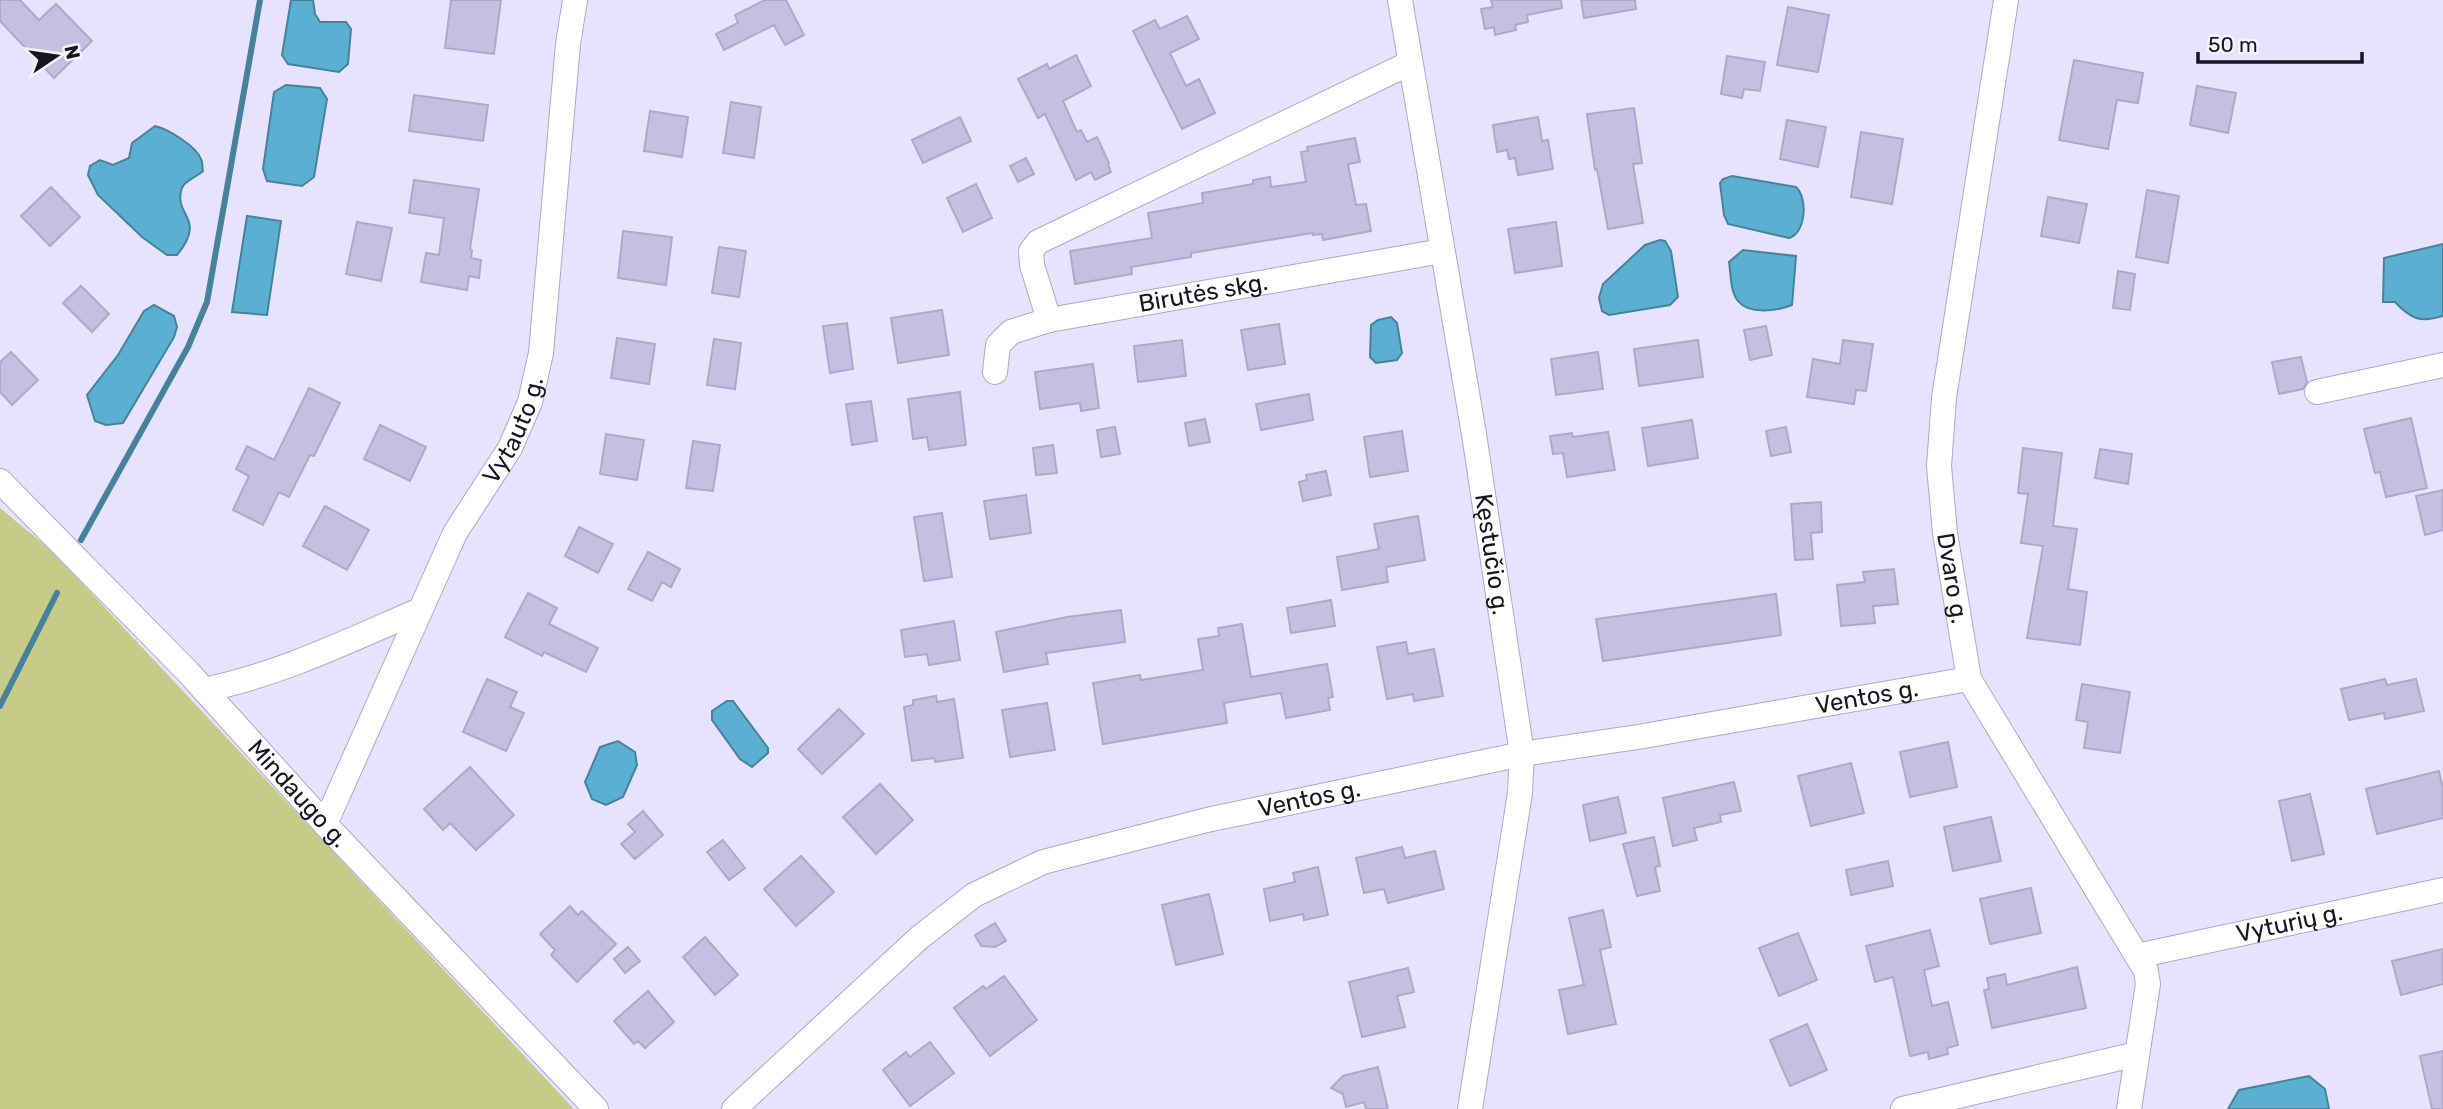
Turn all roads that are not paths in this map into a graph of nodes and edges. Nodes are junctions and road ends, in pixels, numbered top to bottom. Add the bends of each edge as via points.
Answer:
1 (575, 0) edge
2 (1400, 0) edge
3 (2006, 0) edge
4 (1410, 64) junction
5 (1443, 251) junction
6 (1049, 320) junction
7 (2443, 365) edge
8 (995, 372) dead end
9 (2317, 392) dead end
10 (0, 481) edge
11 (420, 610) junction
12 (1969, 678) junction
13 (204, 690) junction
14 (1521, 754) junction
15 (324, 824) junction
16 (2443, 890) edge
17 (2137, 956) junction
18 (2137, 1054) junction
19 (596, 1109) edge
20 (734, 1109) edge
21 (1469, 1109) edge
22 (1903, 1109) edge
23 (2129, 1109) edge

1 - 11 street, Vytauto g. via 541,353 530,402 510,448 455,533
2 - 4 street, Kęstučio g.
3 - 12 street, Dvaro g. via 1944,398 1939,466
4 - 5 street, Kęstučio g.
4 - 6 street via 1038,243 1031,251 1032,265
5 - 6 street, Birutės skg.
5 - 14 street, Kęstučio g.
6 - 8 street, Birutės skg. via 1011,332 998,345
7 - 9 street
10 - 13 street, Mindaugo g.
11 - 13 street via 304,661
11 - 15 street, Vytauto g.
12 - 14 street, Ventos g.
12 - 17 street, Dvaro g.
13 - 15 street, Mindaugo g.
14 - 20 street, Ventos g. via 1207,820 1042,862 974,895 919,938
14 - 21 street, Kęstučio g. via 1520,793
15 - 19 street, Mindaugo g.
16 - 17 street, Vyturių g.
17 - 18 street, Dvaro g. via 2148,984
18 - 22 street
18 - 23 street, Dvaro g.

